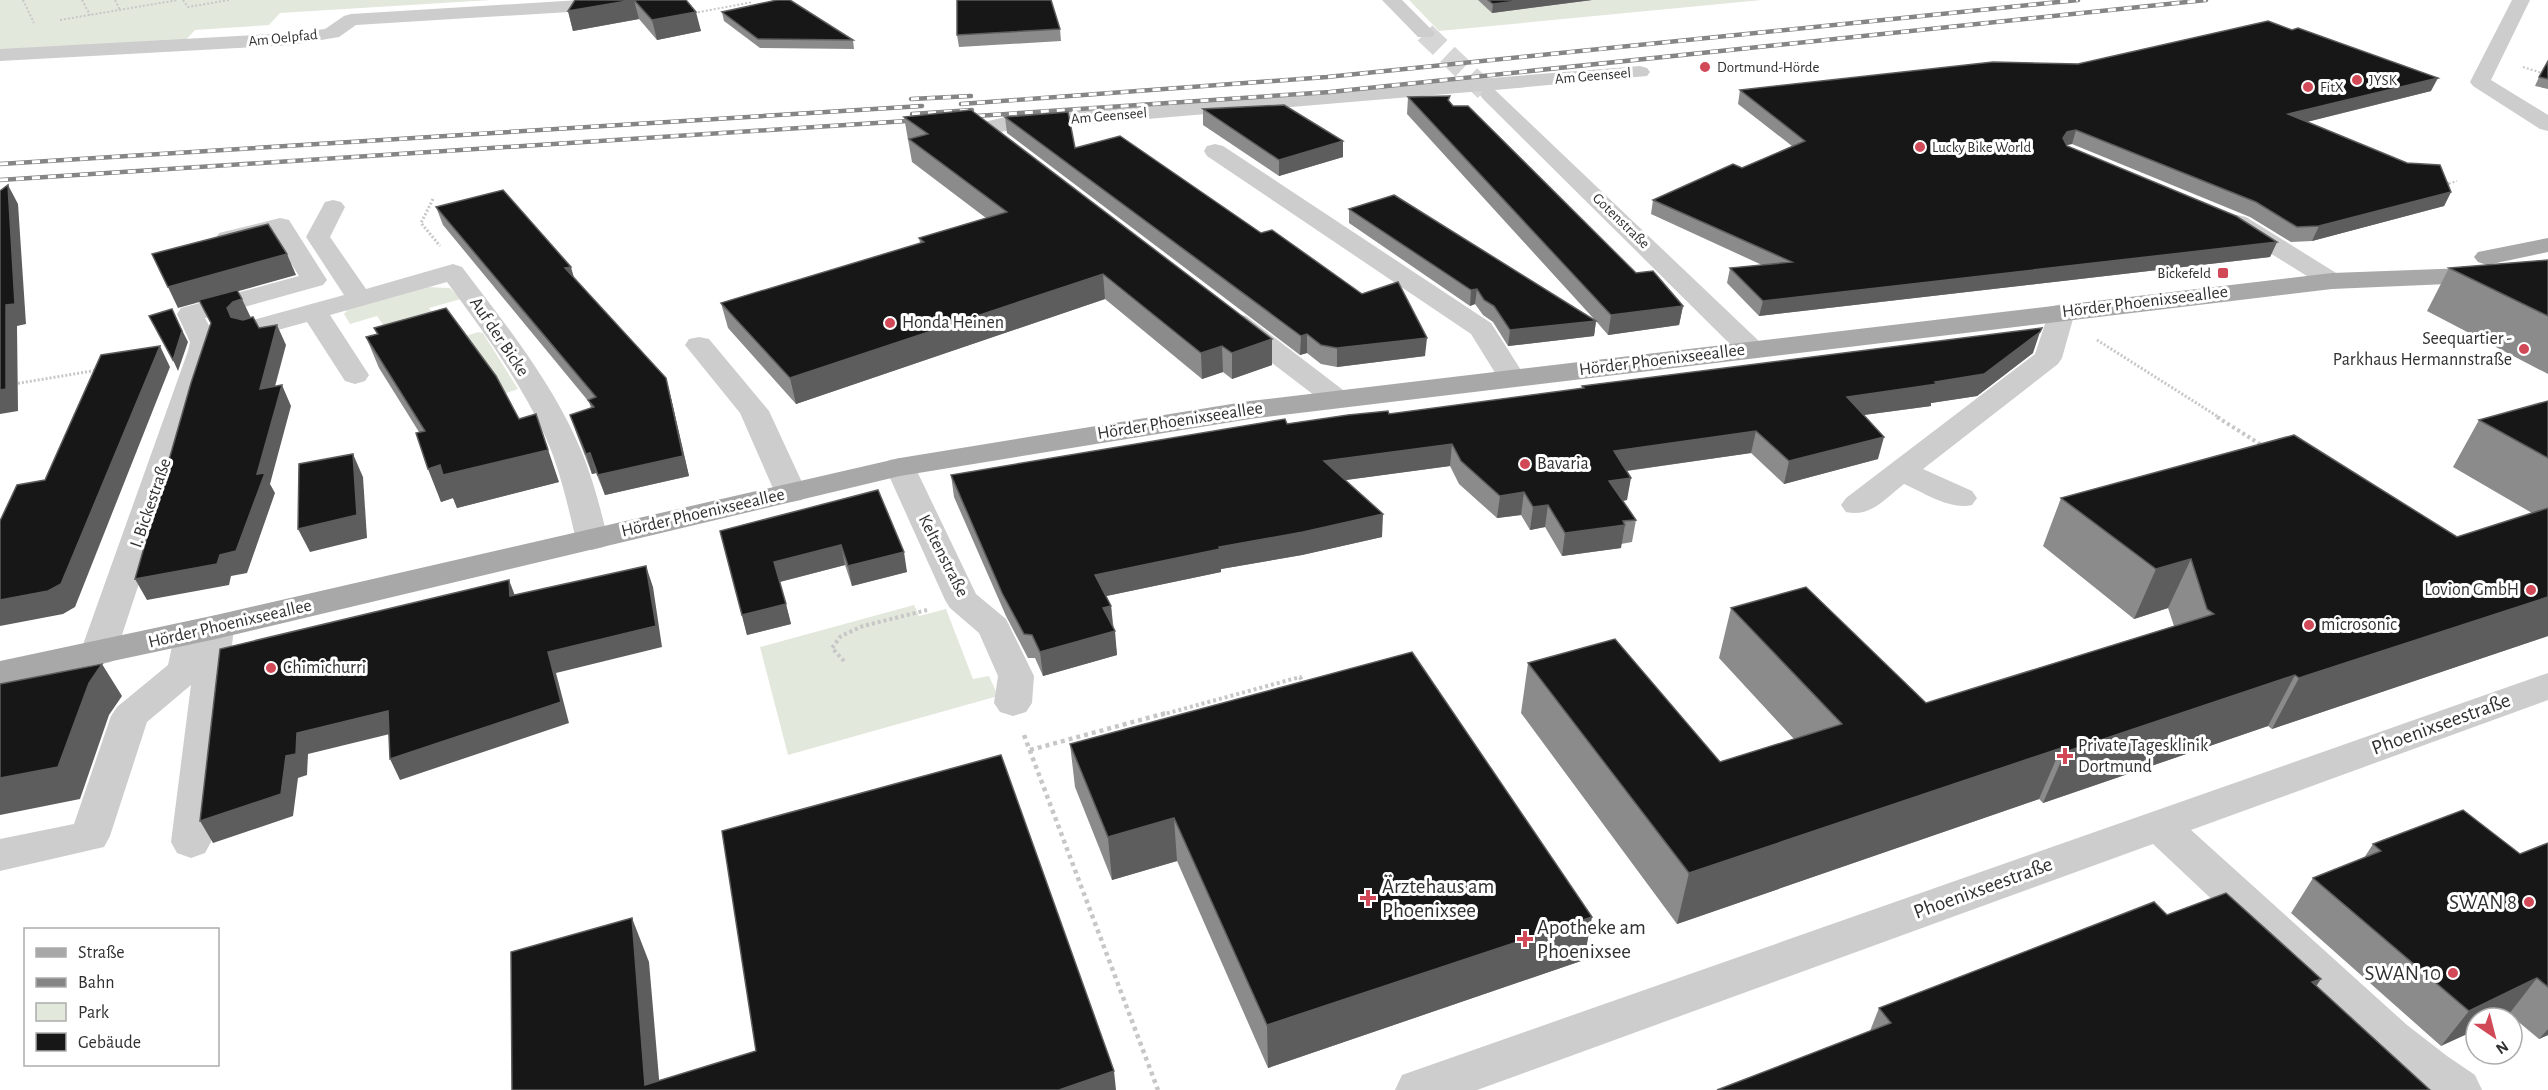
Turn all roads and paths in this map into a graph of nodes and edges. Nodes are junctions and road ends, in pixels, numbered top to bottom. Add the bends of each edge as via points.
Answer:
1 (23, 0) edge
2 (82, 0) edge
3 (115, 0) edge
4 (147, 0) edge
5 (178, 0) edge
6 (183, 0) edge
7 (229, 0) edge
8 (668, 0) edge
9 (1391, 0) edge
10 (2521, 0) edge
11 (753, 2) dead end
12 (150, 5) junction
13 (120, 10) junction
14 (690, 14) edge
15 (90, 15) junction
16 (57, 21) dead end
17 (40, 23) dead end
18 (1425, 33) tunnel mouth
19 (0, 55) edge
20 (1640, 72) dead end
21 (1493, 106) tunnel mouth
22 (2548, 124) edge
23 (1012, 150) edge
24 (1215, 151) dead end
25 (2457, 181) dead end
26 (2436, 187) edge
27 (433, 199) dead end
28 (333, 207) dead end
29 (2219, 215) edge
30 (200, 245) edge
31 (2548, 245) edge
32 (2548, 270) edge
33 (453, 272) junction
34 (2379, 277) junction
35 (2332, 281) junction
36 (359, 298) junction
37 (1217, 307) edge
38 (314, 311) junction
39 (2062, 312) junction
40 (252, 329) edge
41 (2091, 336) dead end
42 (699, 345) dead end
43 (1751, 349) junction
44 (102, 369) edge
45 (355, 375) dead end
46 (1512, 378) junction
47 (11, 384) dead end
48 (1337, 399) junction
49 (2269, 450) edge
50 (900, 468) junction
51 (1901, 471) junction
52 (791, 493) junction
53 (1961, 498) dead end
54 (1857, 505) dead end
55 (592, 540) junction
56 (962, 600) junction
57 (205, 630) junction
58 (98, 653) junction
59 (844, 661) dead end
60 (0, 673) edge
61 (1305, 686) edge
62 (2548, 686) edge
63 (1012, 703) dead end
64 (1026, 738) dead end
65 (1030, 750) junction
66 (2159, 825) junction
67 (190, 842) dead end
68 (0, 855) edge
69 (1158, 1090) edge
70 (1419, 1090) edge
71 (2458, 1090) edge

1 - 17 path via 34,23
2 - 15 path
3 - 13 path
4 - 12 path
5 - 12 path
6 - 7 path via 188,7
8 - 19 street, Am Oelpfad via 351,20 332,33 292,39
9 - 18 street
10 - 22 street via 2480,82
11 - 14 path
12 - 13 path
13 - 15 path
15 - 16 path
20 - 23 street, Am Geenseel via 1005,124 984,129
21 - 43 street, Gotenstraße
24 - 46 street via 1481,330
25 - 26 path
27 - 33 path via 422,223 456,267
28 - 36 street via 318,237
29 - 35 street
30 - 58 street, I. Bickestraße via 280,225 314,280 190,314 204,342 202,351
31 - 34 main road, Hörder Phoenixseeallee
32 - 34 main road, Hörder Phoenixseeallee via 2505,275
33 - 36 street
33 - 55 street, Auf der Bicke via 498,332 556,428
34 - 35 main road, Hörder Phoenixseeallee
35 - 39 main road, Hörder Phoenixseeallee
36 - 38 street
37 - 48 street
38 - 40 street
38 - 45 street
39 - 43 main road, Hörder Phoenixseeallee
39 - 51 street via 2048,358
41 - 49 path
42 - 52 street via 754,411
43 - 46 main road, Hörder Phoenixseeallee
44 - 47 path
46 - 48 main road, Hörder Phoenixseeallee
48 - 50 main road, Hörder Phoenixseeallee
50 - 52 main road, Hörder Phoenixseeallee
50 - 56 street, Keltenstraße
51 - 53 street
51 - 54 street
52 - 55 main road, Hörder Phoenixseeallee
55 - 57 main road, Hörder Phoenixseeallee
56 - 59 path via 863,626 841,636 832,648
56 - 63 street, Keltenstraße via 994,627 1016,676
57 - 58 main road, Hörder Phoenixseeallee
57 - 67 street
57 - 68 street via 184,670 130,716 90,836
58 - 60 main road, Hörder Phoenixseeallee
61 - 65 path via 1300,677
62 - 66 street, Phoenixseestraße
64 - 65 path
65 - 69 path
66 - 70 street, Phoenixseestraße
66 - 71 street via 2391,1039

